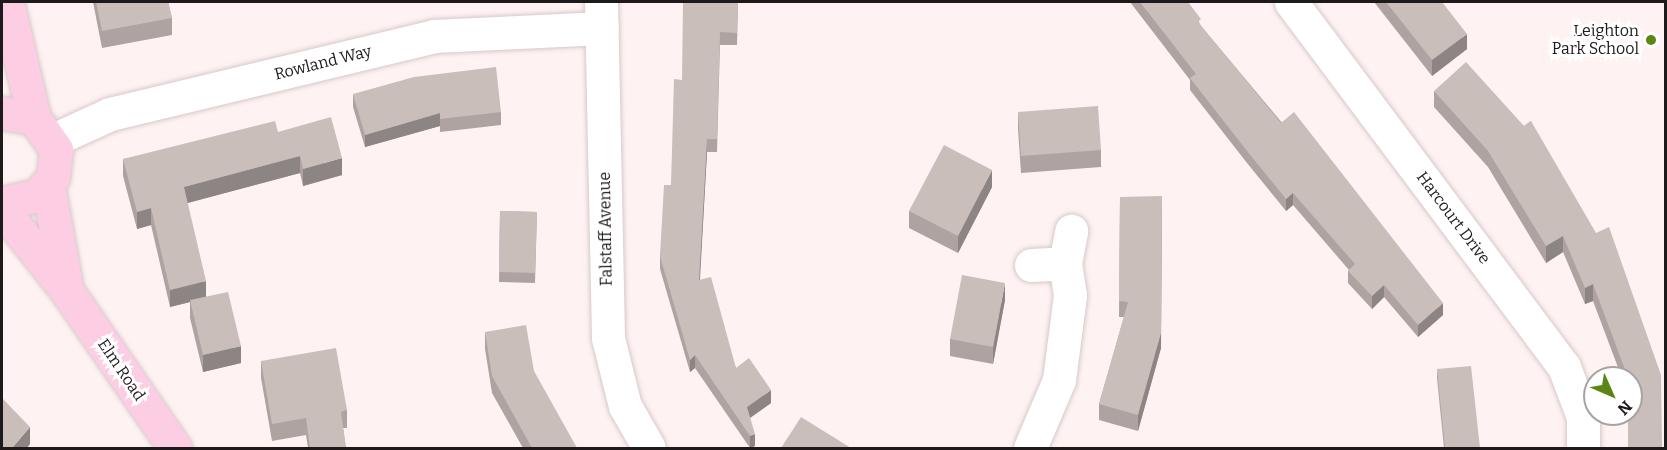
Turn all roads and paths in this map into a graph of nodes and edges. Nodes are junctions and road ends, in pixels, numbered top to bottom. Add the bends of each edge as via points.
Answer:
1 (7, 2) edge
2 (1291, 2) edge
3 (601, 15) edge
4 (11, 34) junction
5 (2, 67) edge
6 (2, 113) edge
7 (44, 129) junction
8 (48, 185) junction
9 (2, 203) edge
10 (2, 209) edge
11 (1071, 231) dead end
12 (1065, 263) junction
13 (1031, 265) dead end
14 (67, 291) junction
15 (175, 448) edge
16 (649, 448) edge
17 (1030, 448) edge
18 (1583, 448) edge

1 - 4 main road
2 - 18 street, Harcourt Drive via 1564,367 1583,417
3 - 7 street, Rowland Way via 434,36
3 - 16 street, Falstaff Avenue via 608,338 625,406
4 - 5 main road
4 - 7 main road
6 - 7 main road
7 - 8 main road via 56,167
8 - 9 main road via 25,202
8 - 14 main road, Elm Road
10 - 14 main road, Elm Road
11 - 12 street
12 - 13 street
12 - 17 street via 1070,295 1059,380
14 - 15 main road, Elm Road

